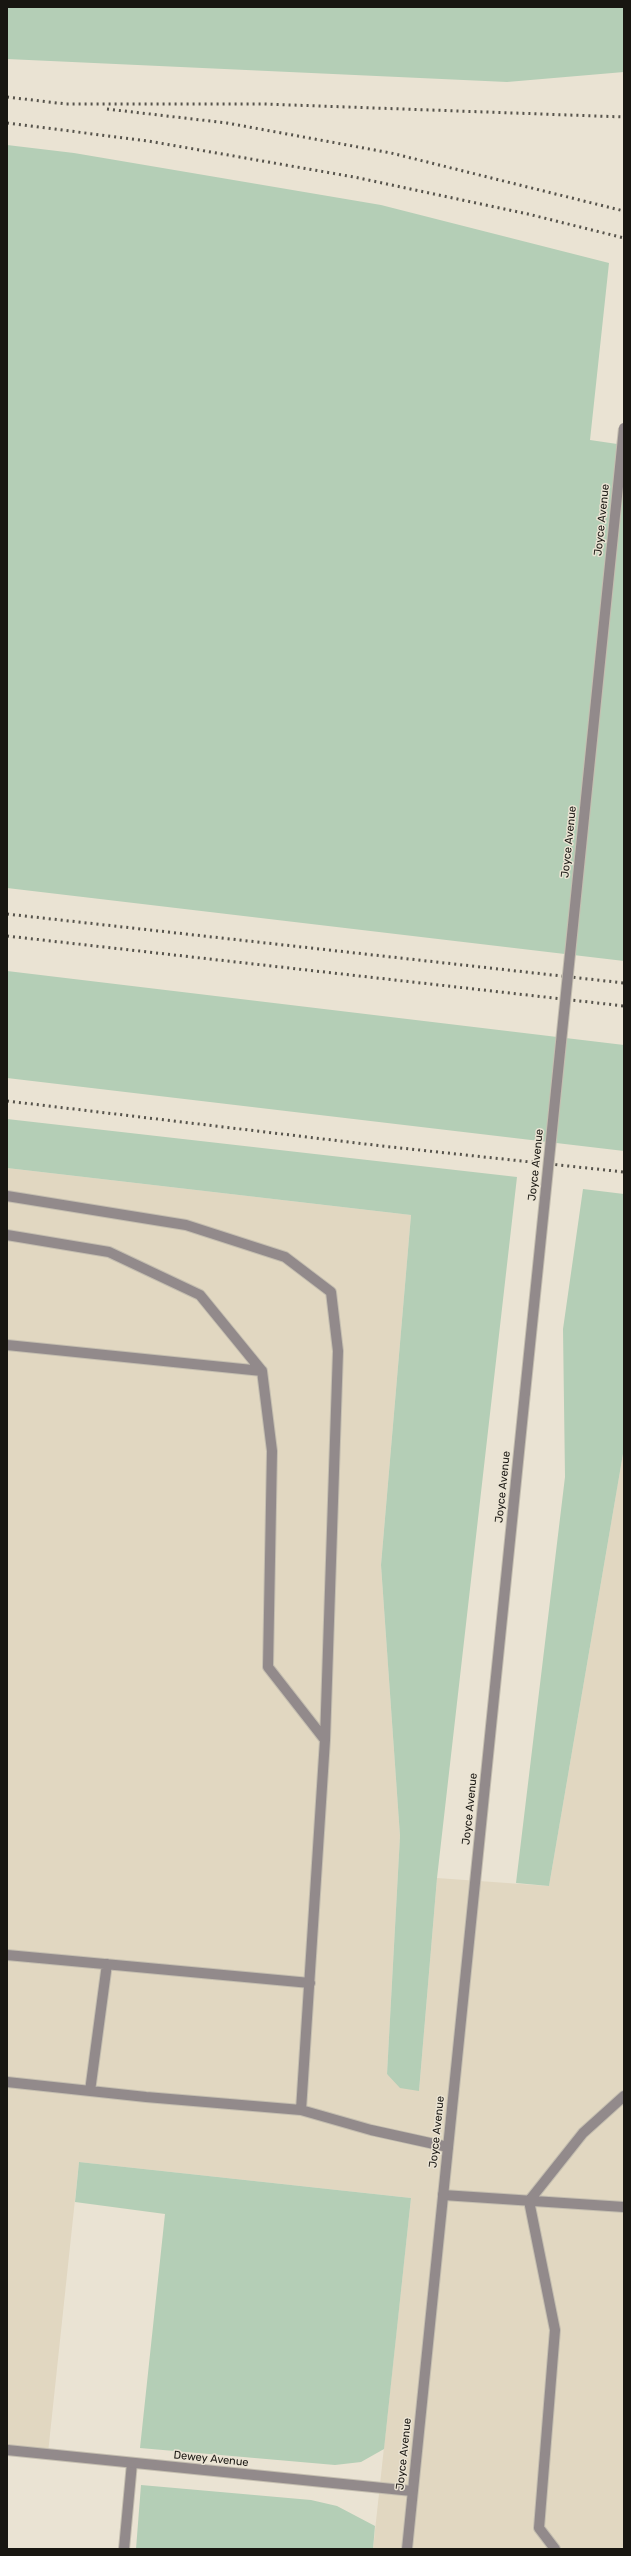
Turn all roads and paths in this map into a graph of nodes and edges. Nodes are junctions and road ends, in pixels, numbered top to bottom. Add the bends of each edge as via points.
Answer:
1 (624, 428) edge
2 (7, 1196) edge
3 (7, 1235) edge
4 (7, 1345) edge
5 (262, 1371) junction
6 (325, 1740) junction
7 (7, 1955) edge
8 (107, 1964) junction
9 (310, 1983) junction
10 (7, 2082) edge
11 (90, 2091) junction
12 (624, 2096) edge
13 (301, 2110) junction
14 (448, 2146) junction
15 (443, 2195) junction
16 (529, 2201) junction
17 (624, 2207) edge
18 (7, 2450) edge
19 (132, 2463) junction
20 (412, 2491) junction
21 (124, 2549) edge
22 (407, 2549) edge
23 (555, 2549) edge

1 - 14 street, Joyce Avenue, bridge
2 - 6 street via 186,1225 285,1257 330,1292 338,1351
3 - 5 street via 109,1252 200,1295
4 - 5 street
5 - 6 street via 272,1451 268,1667
6 - 9 street
7 - 8 street
8 - 9 street
8 - 11 street
9 - 13 street
10 - 11 street
11 - 13 street
12 - 16 street via 583,2133
13 - 14 street via 371,2130
14 - 15 street, Joyce Avenue
15 - 16 street
15 - 20 street, Joyce Avenue
16 - 17 street
16 - 23 street via 555,2330 539,2528
18 - 19 street, Dewey Avenue
19 - 20 street, Dewey Avenue
19 - 21 street
20 - 22 street, Joyce Avenue

